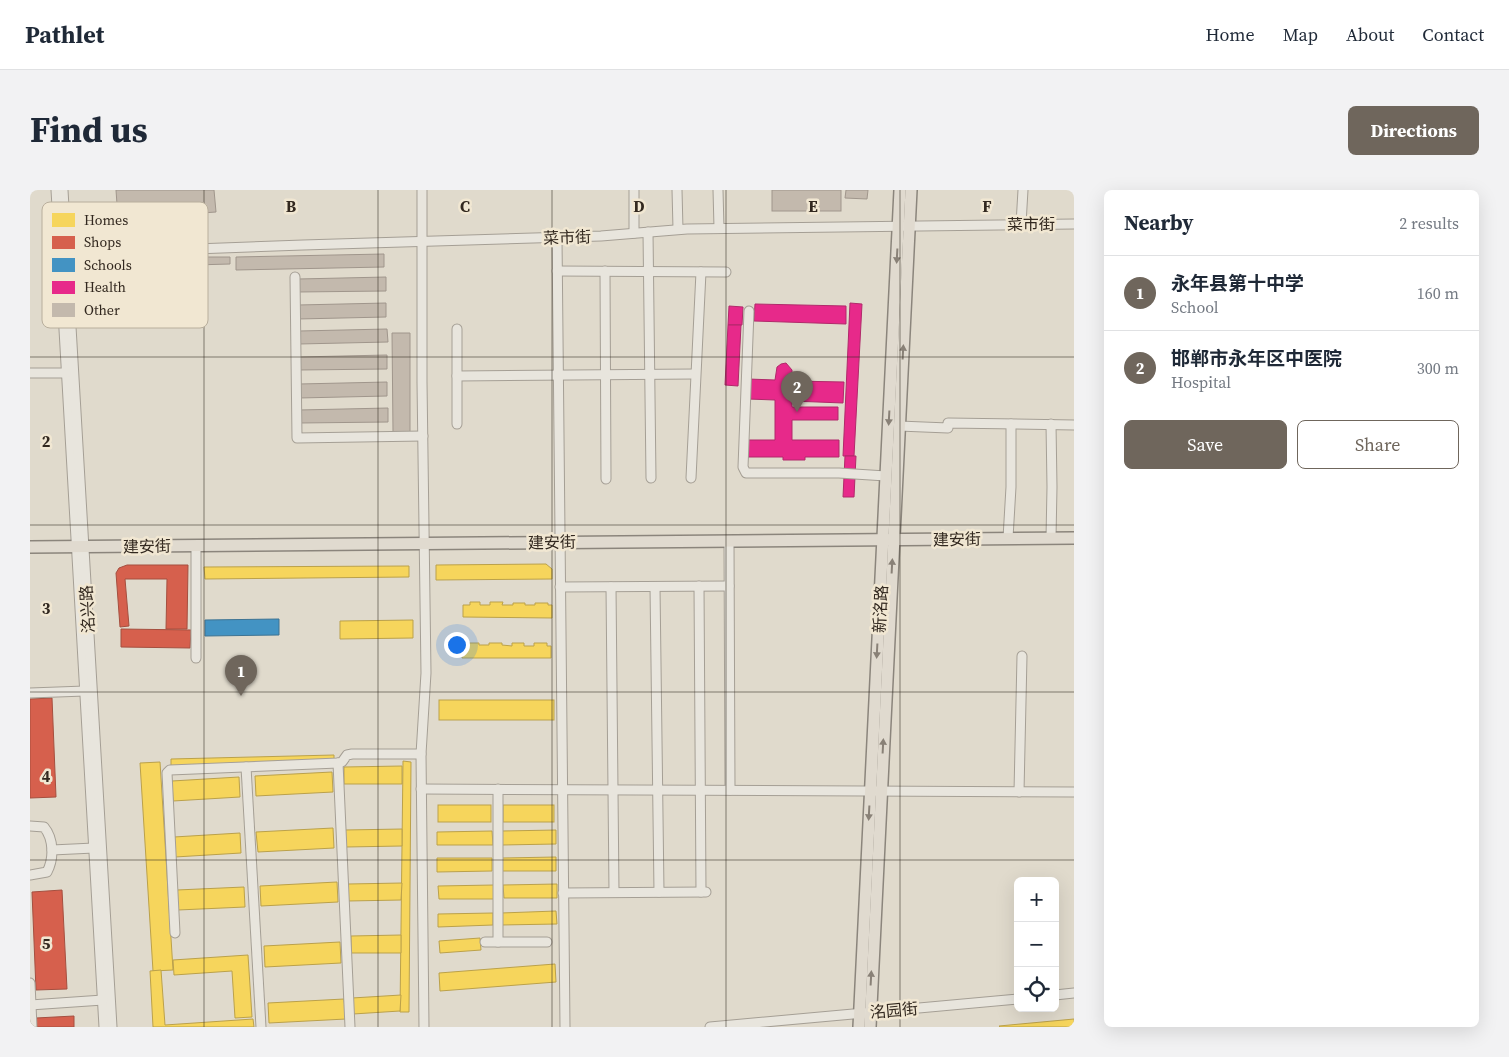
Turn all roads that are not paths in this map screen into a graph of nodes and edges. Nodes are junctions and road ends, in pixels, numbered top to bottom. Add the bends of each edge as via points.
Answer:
1 (422, 190) edge
2 (634, 190) edge
3 (678, 190) edge
4 (718, 190) edge
5 (900, 190) edge
6 (911, 190) edge
7 (1023, 190) edge
8 (1021, 224) junction
9 (1074, 224) edge
10 (904, 225) junction
11 (719, 228) junction
12 (678, 229) junction
13 (648, 232) junction
14 (634, 233) junction
15 (557, 238) junction
16 (422, 242) junction
17 (208, 249) edge
18 (558, 271) junction
19 (605, 272) junction
20 (649, 272) junction
21 (701, 272) junction
22 (726, 272) dead end
23 (295, 278) dead end
24 (749, 311) dead end
25 (65, 328) edge
26 (67, 328) edge
27 (456, 329) dead end
28 (30, 373) edge
29 (66, 373) junction
30 (695, 374) junction
31 (558, 375) junction
32 (606, 375) junction
33 (650, 375) junction
34 (456, 376) junction
35 (457, 424) dead end
36 (1011, 424) junction
37 (1051, 424) junction
38 (1074, 425) edge
39 (899, 426) junction
40 (422, 436) junction
41 (886, 476) junction
42 (651, 478) dead end
43 (691, 478) dead end
44 (606, 479) dead end
45 (1008, 538) junction
46 (1051, 538) junction
47 (1074, 538) edge
48 (888, 539) junction
49 (729, 541) junction
50 (560, 542) junction
51 (424, 543) junction
52 (196, 546) junction
53 (30, 547) edge
54 (80, 547) junction
55 (699, 586) junction
56 (729, 586) junction
57 (560, 587) junction
58 (611, 587) junction
59 (655, 587) junction
60 (1022, 656) dead end
61 (196, 658) dead end
62 (85, 691) junction
63 (30, 693) edge
64 (421, 754) junction
65 (338, 763) junction
66 (246, 767) junction
67 (421, 789) junction
68 (498, 789) junction
69 (562, 789) junction
70 (613, 790) junction
71 (658, 790) junction
72 (700, 790) junction
73 (730, 790) junction
74 (876, 791) junction
75 (1019, 792) junction
76 (1074, 792) edge
77 (30, 826) edge
78 (94, 848) junction
79 (52, 850) junction
80 (30, 875) edge
81 (614, 892) junction
82 (659, 892) junction
83 (563, 893) junction
84 (175, 933) dead end
85 (485, 942) dead end
86 (498, 942) junction
87 (547, 942) dead end
88 (30, 983) edge
89 (1074, 993) edge
90 (1059, 995) edge
91 (1014, 999) edge
92 (103, 1000) junction
93 (31, 1005) edge
94 (865, 1013) junction
95 (32, 1027) edge
96 (104, 1027) edge
97 (112, 1027) edge
98 (261, 1027) edge
99 (350, 1027) edge
100 (424, 1027) edge
101 (565, 1027) edge
102 (710, 1027) edge
103 (859, 1027) edge
104 (870, 1027) edge

1 - 16 street
2 - 14 street
3 - 12 street
4 - 11 street
5 - 10 main road, 新洺路
6 - 10 main road, 新洺路
7 - 8 street
8 - 9 street, 菜市街
8 - 10 street, 菜市街
10 - 11 street, 菜市街
39 -> 10 main road, 新洺路
10 -> 41 main road, 新洺路
11 - 12 street, 菜市街
12 - 13 street, 菜市街
13 - 14 street, 菜市街
13 - 20 street
14 - 15 street, 菜市街
15 - 16 street, 菜市街
15 - 18 street
16 - 17 street, 菜市街
16 - 40 street
18 - 19 street
18 - 31 street
19 - 20 street
19 - 32 street
20 - 21 street
20 - 33 street
21 - 22 street
21 - 30 street
23 - 40 street via 298,438
24 - 41 street via 743,467 746,473
25 - 29 street, 洺兴路
26 - 54 street, 洺兴路
27 - 34 street
28 - 29 street
29 - 54 street, 洺兴路
30 - 33 street
30 - 43 street
31 - 32 street
31 - 34 street
31 - 50 street
32 - 33 street
32 - 44 street
33 - 42 street
34 - 35 street
36 - 37 street
36 - 39 street via 948,423 948,428
36 - 45 street
37 - 38 street
37 - 46 street
39 - 48 main road, 新洺路
40 - 51 street
41 - 48 main road, 新洺路
45 - 46 main road, 建安街
45 - 48 main road, 建安街
46 - 47 main road, 建安街
48 - 49 main road, 建安街
48 - 74 main road, 新洺路
49 - 50 main road, 建安街
49 - 56 street
50 - 51 main road, 建安街
50 - 57 street
51 - 52 main road, 建安街
51 - 64 street via 426,673
52 - 54 main road, 建安街
52 - 61 street
53 - 54 main road, 建安街
54 - 62 street, 洺兴路
54 - 97 street, 洺兴路
55 - 56 street
55 - 59 street
55 - 72 street
56 - 73 street
57 - 58 street
57 - 69 street
58 - 59 street
58 - 70 street
59 - 71 street
60 - 75 street
62 - 63 street
62 - 78 street, 洺兴路
64 - 65 street via 352,754
64 - 67 street
65 - 66 street
65 - 99 street
66 - 84 street via 170,770 167,773
66 - 98 street
67 - 68 street
67 - 100 street
68 - 69 street
68 - 86 street
69 - 70 street
69 - 83 street
70 - 71 street
70 - 81 street
71 - 72 street
71 - 82 street
72 - 73 street
72 - 82 street via 704,892
73 - 74 street
74 - 75 street
74 - 94 main road, 新洺路
75 - 76 street
77 - 79 street via 44,827 50,836
78 - 79 street
78 - 92 street, 洺兴路
79 - 80 street via 47,872
81 - 82 street
81 - 83 street
83 - 101 street
85 - 86 street
86 - 87 street
88 - 93 street
89 - 90 street
91 - 94 street, 洺园街
92 - 93 street
92 - 96 street, 洺兴路
93 - 95 street
94 - 102 street, 洺园街
94 - 103 main road, 新洺路
94 - 104 main road, 新洺路

